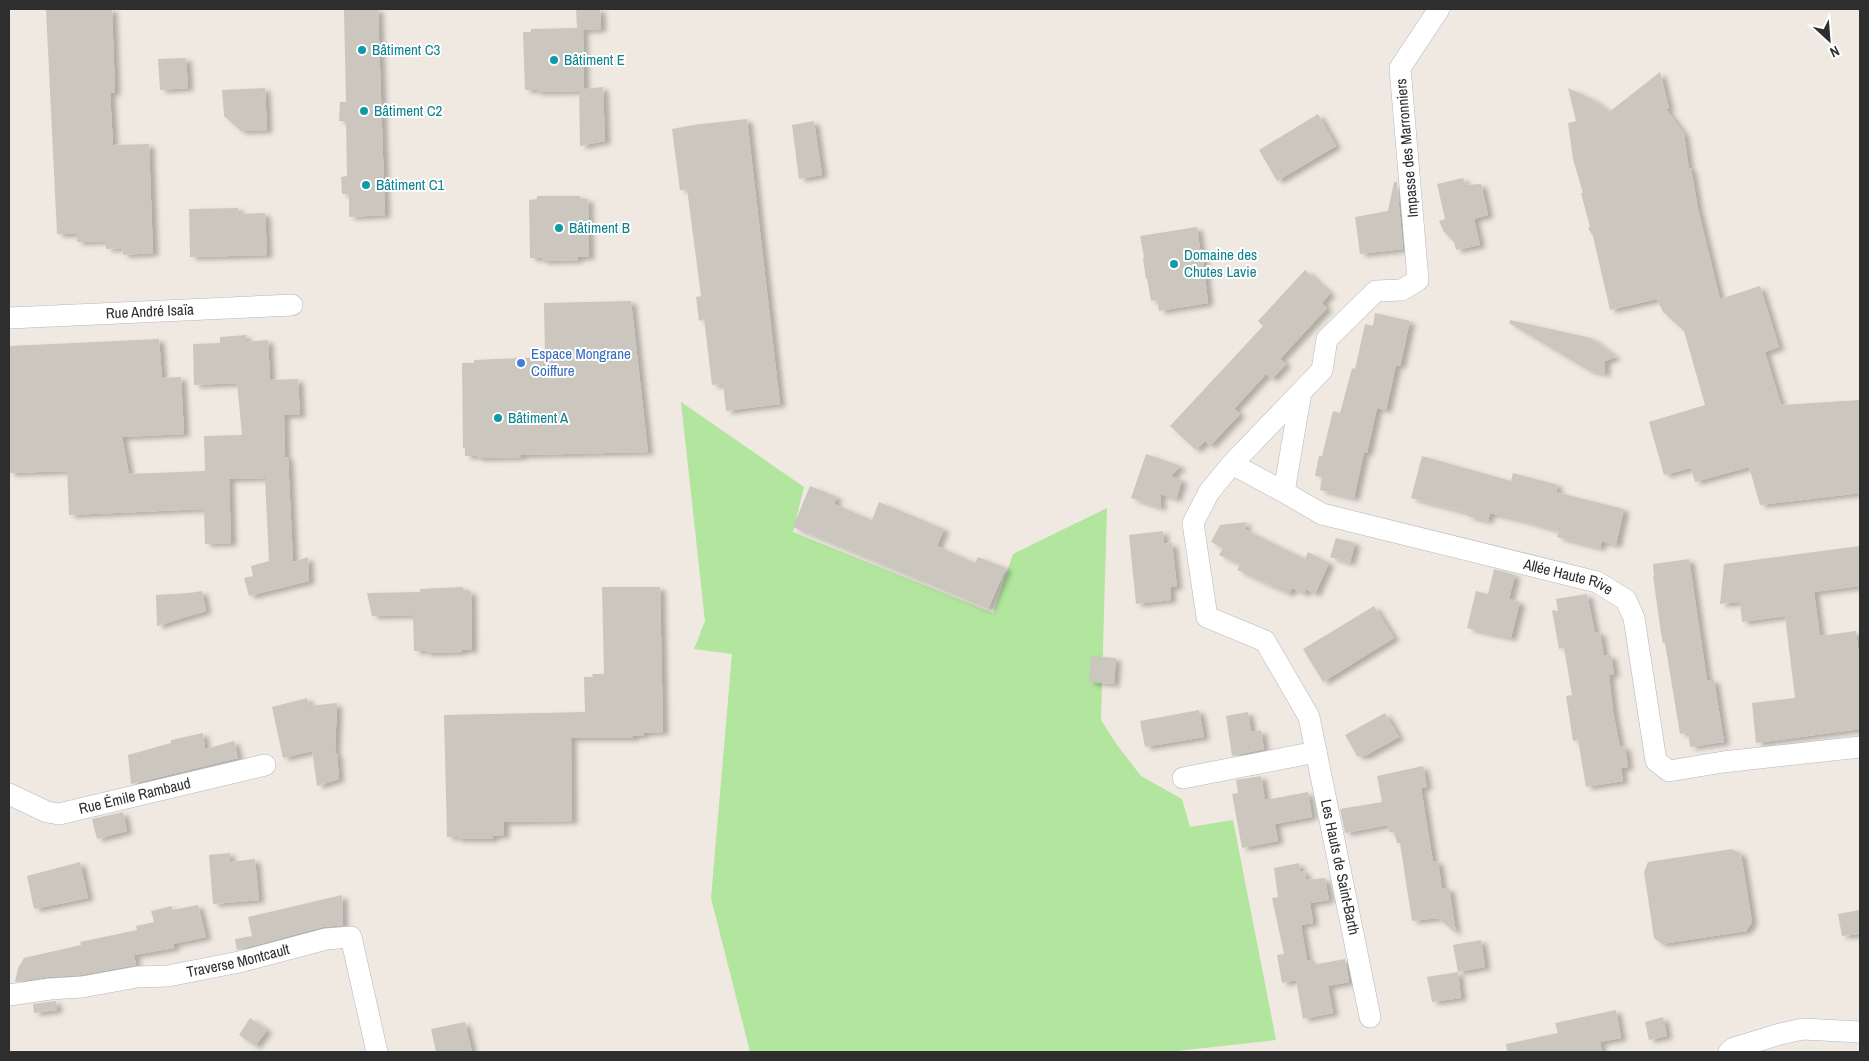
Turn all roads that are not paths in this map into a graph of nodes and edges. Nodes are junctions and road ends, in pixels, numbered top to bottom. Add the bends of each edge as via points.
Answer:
1 (1439, 9) edge
2 (292, 304) dead end
3 (9, 318) edge
4 (1301, 392) junction
5 (1232, 464) junction
6 (1284, 492) junction
7 (1860, 747) edge
8 (1316, 752) junction
9 (265, 765) dead end
10 (1183, 778) dead end
11 (9, 794) edge
12 (9, 995) edge
13 (1370, 1017) dead end
14 (1860, 1032) edge
15 (377, 1052) edge
16 (1729, 1052) edge

1 - 4 street, Impasse des Marronniers via 1400,68 1418,280 1402,290 1376,291 1327,339 1322,370
2 - 3 street, Rue André Isaïa
4 - 5 street
4 - 6 street
5 - 6 street, Allée Haute Rive
5 - 8 street, Les Hauts de Saint-Barth via 1209,492 1194,523 1207,618 1265,641 1309,717
6 - 7 street, Allée Haute Rive via 1322,514 1598,582 1626,600 1634,618 1656,761 1668,771
8 - 10 street
8 - 13 street, Les Hauts de Saint-Barth
9 - 11 street, Rue Émile Rambaud via 59,814 47,812
12 - 15 street, Traverse Montcault via 137,977 168,976 239,962 326,939 351,937
14 - 16 street via 1803,1029

